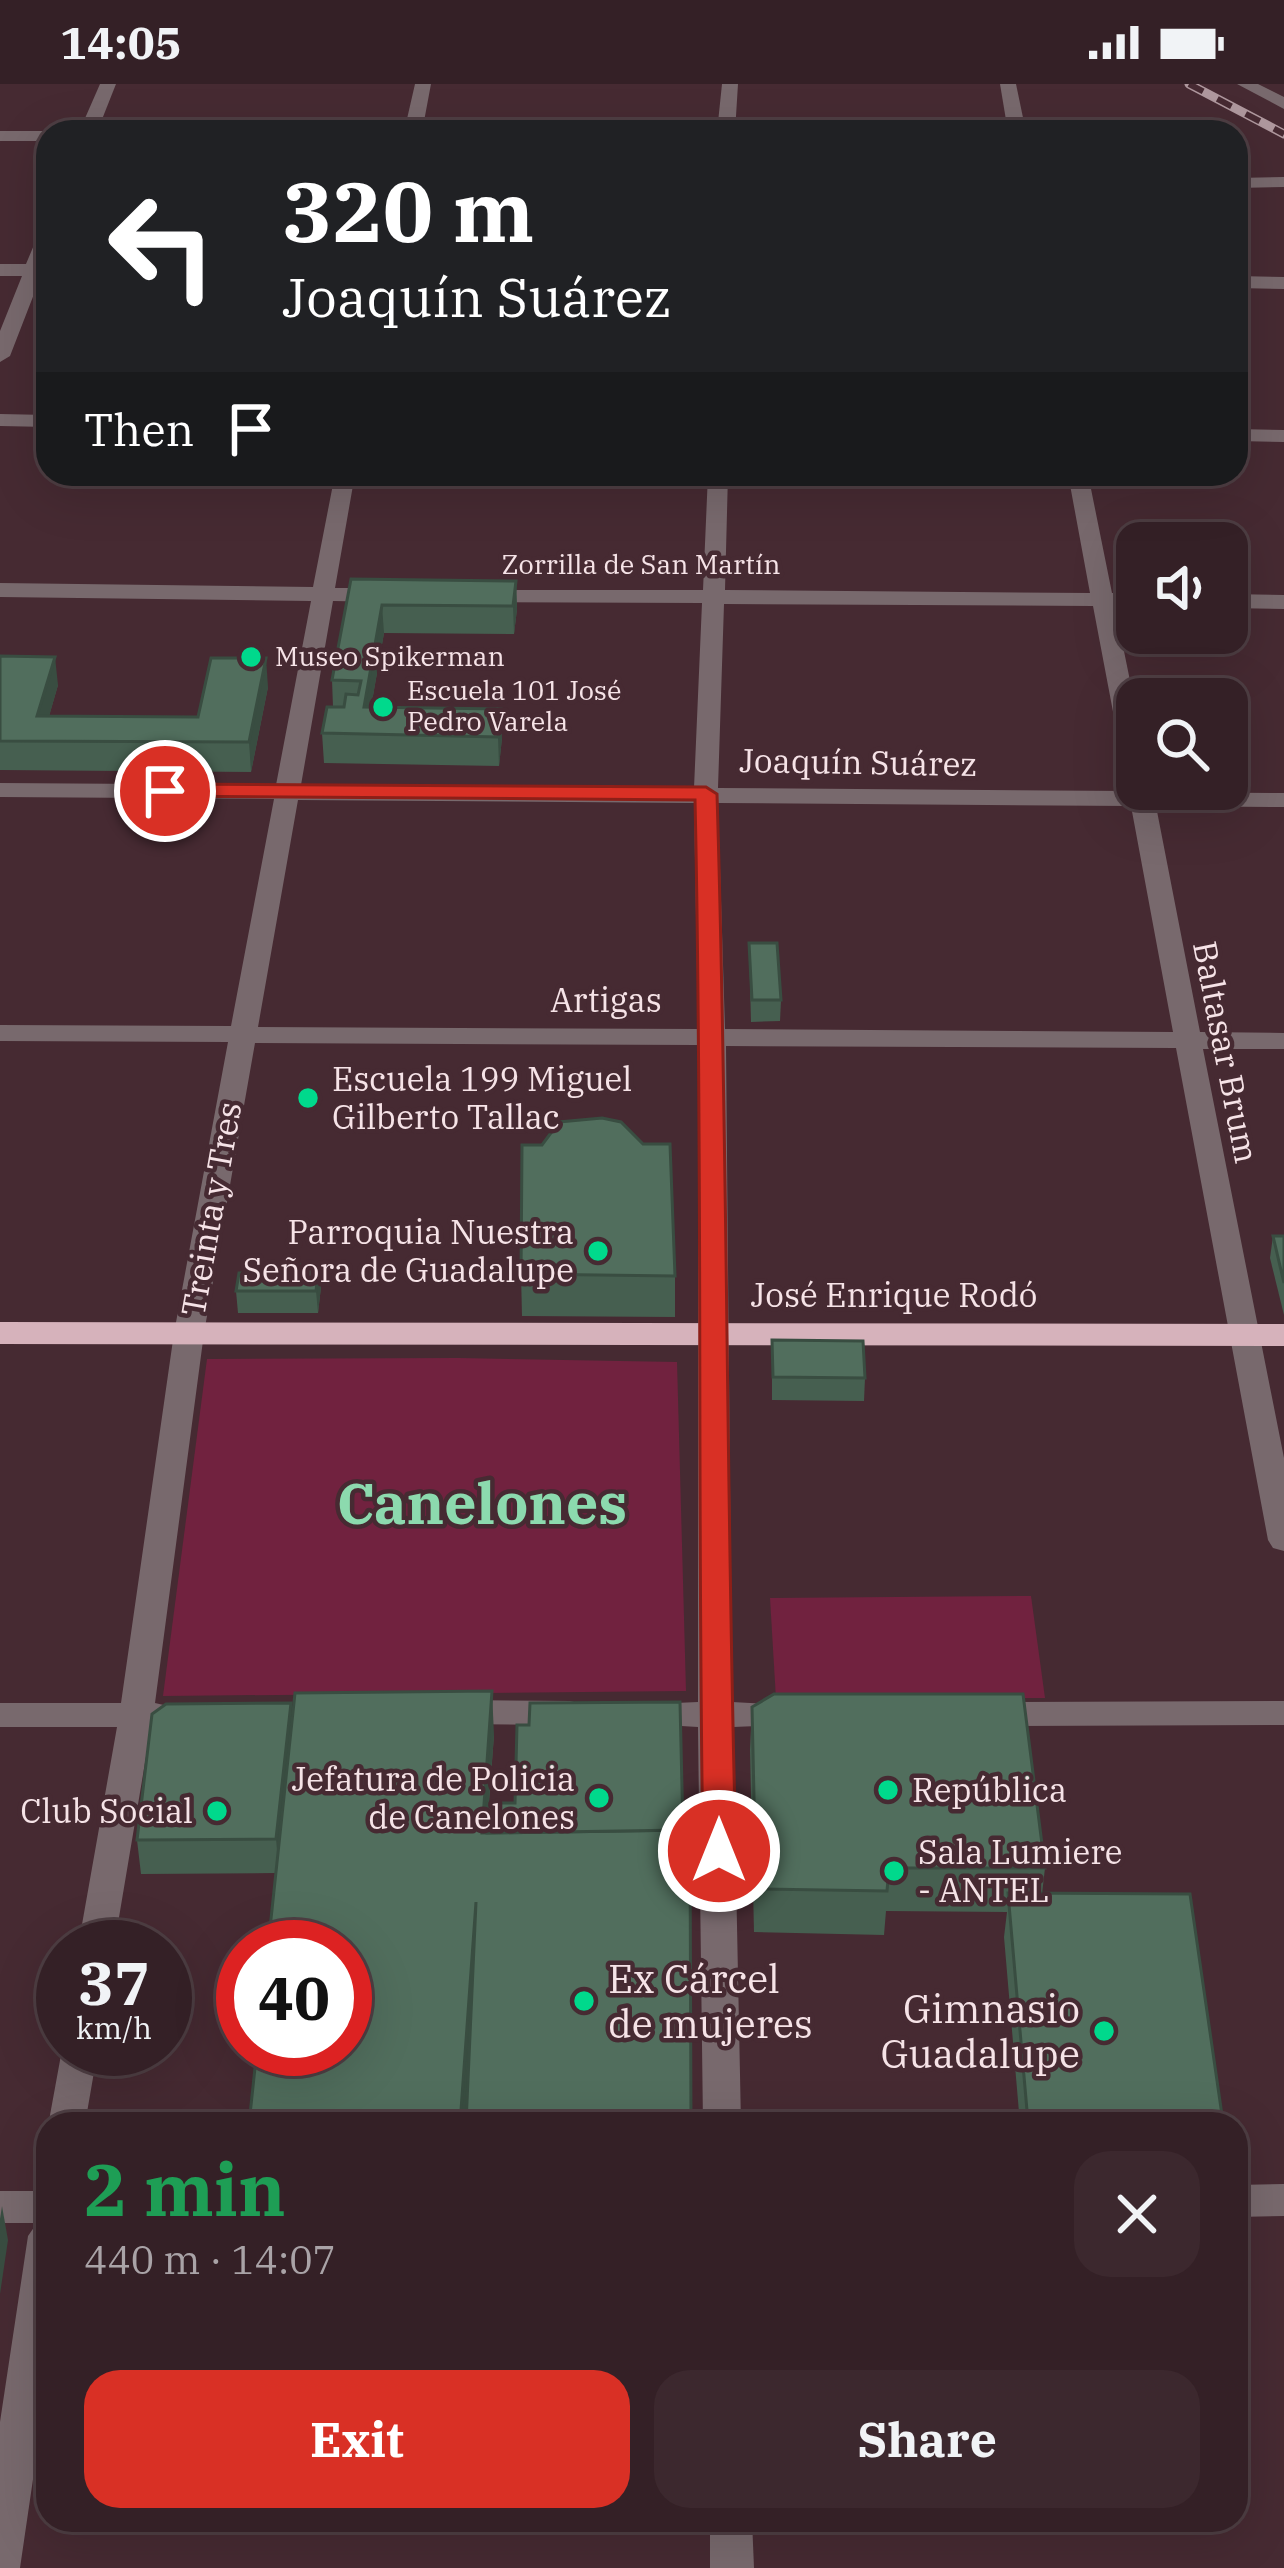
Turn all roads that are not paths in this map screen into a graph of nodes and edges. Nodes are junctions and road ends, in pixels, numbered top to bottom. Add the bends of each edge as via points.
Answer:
1 (107, 84) edge
2 (423, 84) edge
3 (730, 84) edge
4 (1008, 84) edge
5 (1245, 84) edge
6 (1284, 104) edge
7 (93, 120) edge
8 (415, 120) edge
9 (728, 120) edge
10 (1015, 120) edge
11 (0, 136) edge
12 (36, 136) edge
13 (1284, 182) edge
14 (1248, 183) edge
15 (0, 270) edge
16 (36, 270) edge
17 (36, 280) edge
18 (1248, 282) edge
19 (1284, 283) edge
20 (0, 356) edge
21 (0, 420) edge
22 (36, 421) edge
23 (1248, 435) edge
24 (1284, 436) edge
25 (343, 486) edge
26 (718, 486) edge
27 (1080, 486) edge
28 (0, 590) edge
29 (324, 595) junction
30 (416, 595) edge
31 (462, 595) edge
32 (715, 595) junction
33 (1102, 600) junction
34 (1116, 600) edge
35 (1248, 602) edge
36 (1284, 602) edge
37 (1117, 678) edge
38 (1116, 787) edge
39 (0, 790) edge
40 (289, 792) junction
41 (706, 794) junction
42 (1248, 797) edge
43 (1284, 800) edge
44 (1143, 810) edge
45 (0, 1033) edge
46 (242, 1034) junction
47 (712, 1037) junction
48 (1186, 1040) junction
49 (1284, 1041) edge
50 (0, 1333) edge
51 (189, 1334) junction
52 (713, 1334) junction
53 (1244, 1335) junction
54 (1284, 1335) edge
55 (1284, 1540) edge
56 (416, 1712) edge
57 (1284, 1713) edge
58 (183, 1714) edge
59 (836, 1714) edge
60 (954, 1714) edge
61 (0, 1715) edge
62 (136, 1715) junction
63 (718, 1715) junction
64 (101, 1920) edge
65 (74, 2076) edge
66 (68, 2112) edge
67 (722, 2112) edge
68 (1248, 2200) edge
69 (1284, 2200) edge
70 (0, 2207) edge
71 (36, 2207) edge
72 (36, 2318) edge
73 (730, 2532) edge
74 (0, 2564) edge
75 (732, 2568) edge

1 - 7 street
2 - 8 street
3 - 9 street
4 - 10 street
5 - 6 street
11 - 12 street
13 - 14 street
15 - 16 street
17 - 20 street
18 - 19 street
21 - 22 street
23 - 24 street
25 - 29 street, Treinta y Tres
26 - 32 street
27 - 33 street, Baltasar Brum
28 - 29 street
29 - 30 street
29 - 40 street, Treinta y Tres
31 - 32 street, Zorrilla de San Martín
32 - 33 street, Zorrilla de San Martín
32 - 41 street
33 - 34 street, Zorrilla de San Martín
33 - 37 street, Baltasar Brum
35 - 36 street
38 - 41 street, Joaquín Suárez
39 - 40 street, Joaquín Suárez
40 - 41 street, Joaquín Suárez
40 - 46 street, Treinta y Tres
41 - 47 street
42 - 43 street, Joaquín Suárez
44 - 48 street, Baltasar Brum
45 - 46 street, Artigas
46 - 47 street, Artigas
46 - 51 street, Treinta y Tres
47 - 48 street, Artigas
47 - 52 street
48 - 49 street, Artigas
48 - 53 street, Baltasar Brum
50 - 51 highway, José Enrique Rodó
51 - 52 highway, José Enrique Rodó
51 - 62 street, Treinta y Tres
52 - 53 highway, José Enrique Rodó
52 - 63 street
53 - 54 highway, José Enrique Rodó
53 - 55 street, Baltasar Brum
56 - 63 street
57 - 60 street
58 - 62 street
59 - 63 street
61 - 62 street
62 - 64 street, Treinta y Tres
63 - 67 street
65 - 66 street
68 - 69 street
70 - 71 street
72 - 74 street
73 - 75 street

